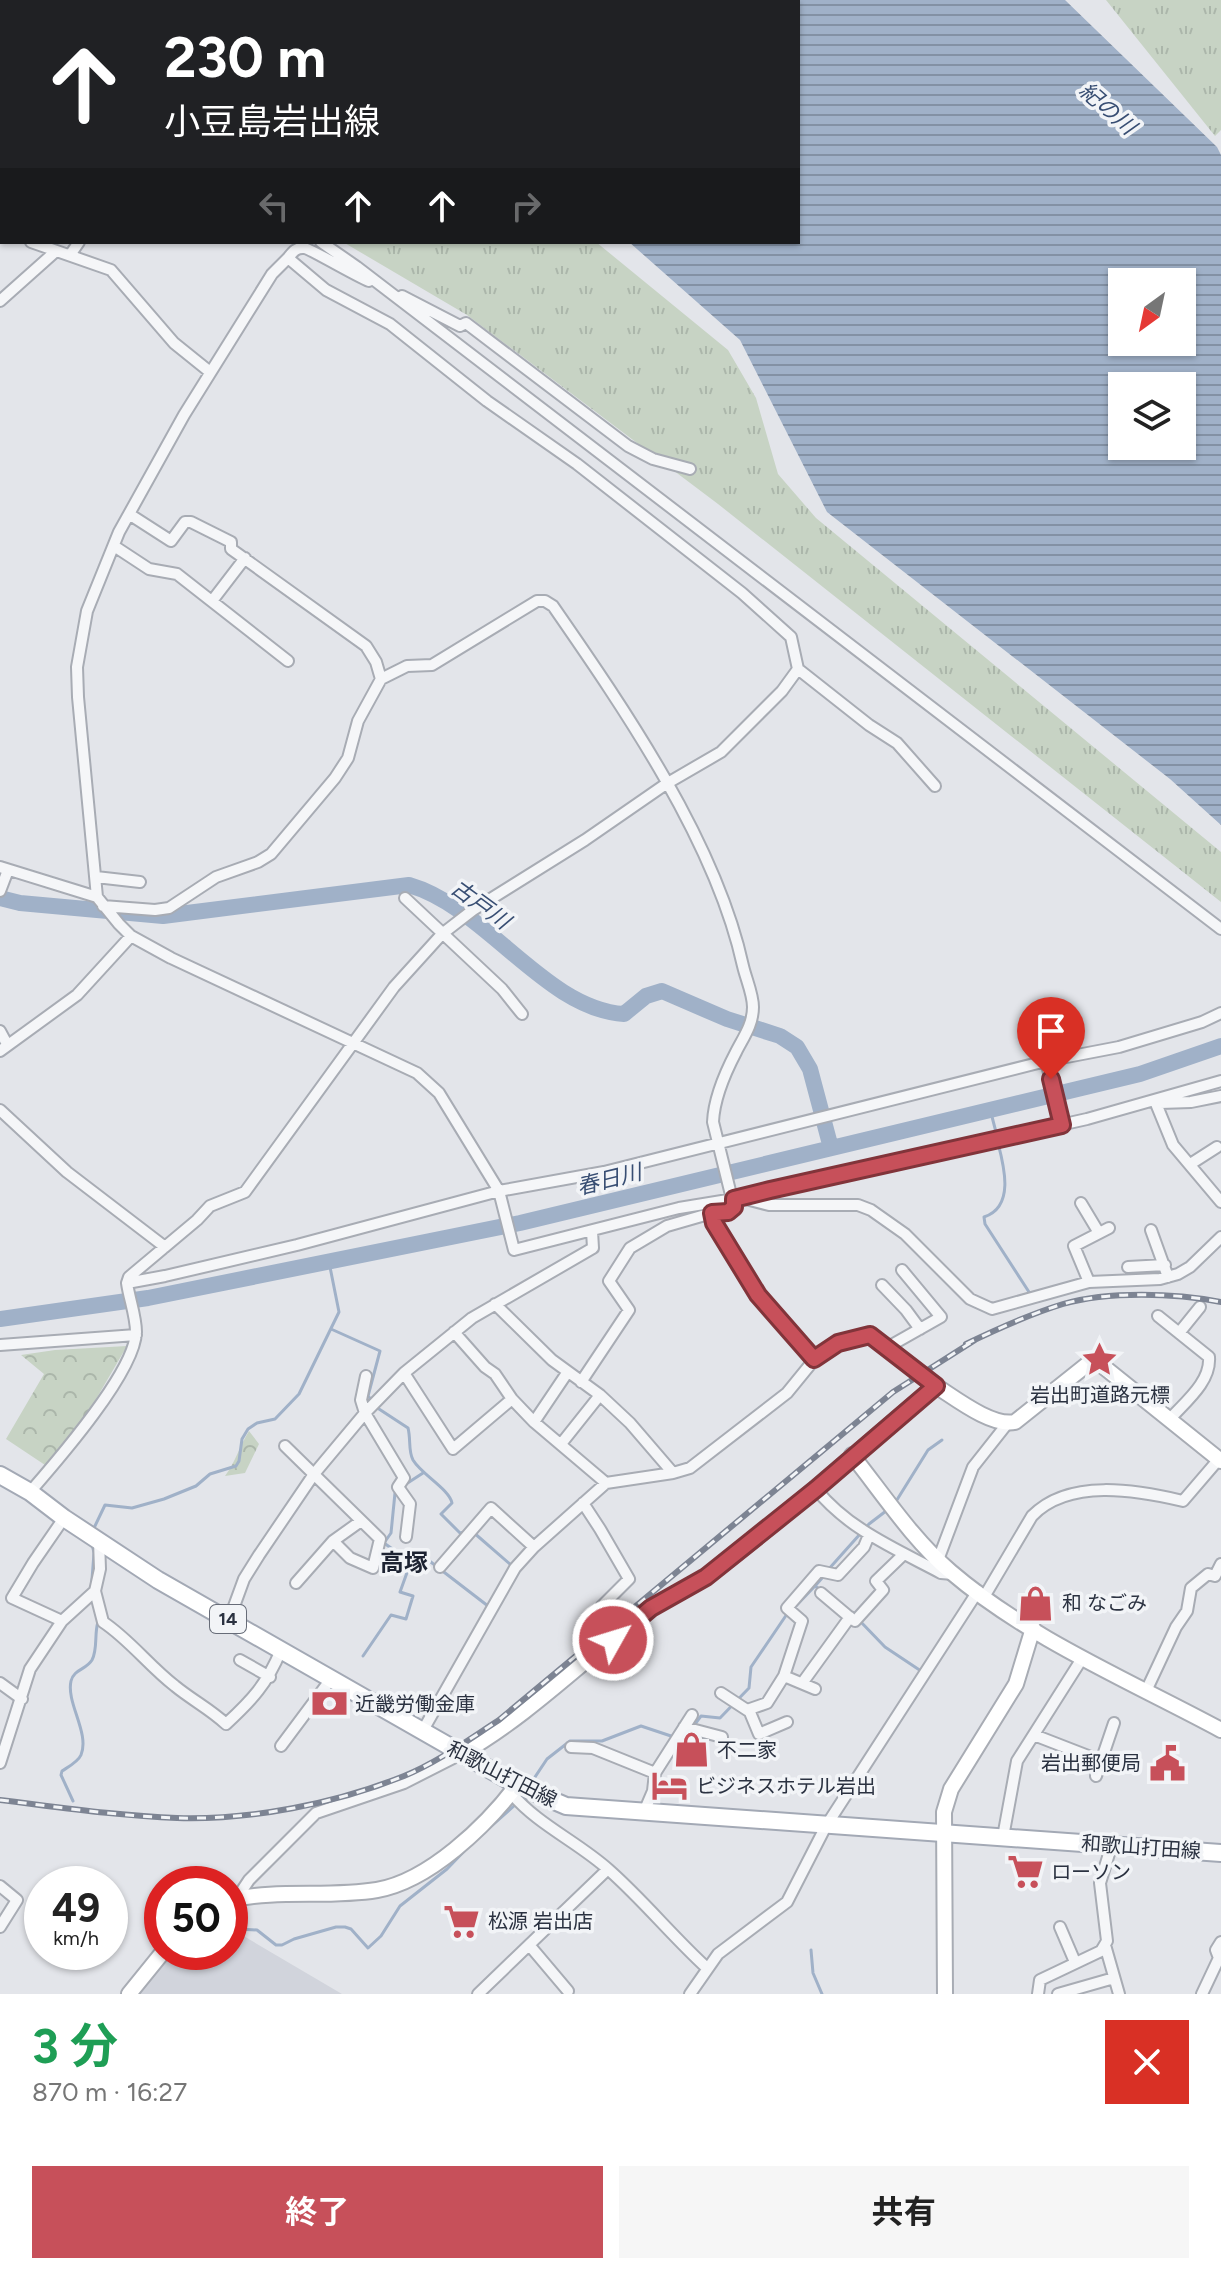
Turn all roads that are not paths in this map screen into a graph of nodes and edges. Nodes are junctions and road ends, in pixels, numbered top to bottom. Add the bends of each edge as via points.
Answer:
1 (37, 244) edge
2 (78, 244) edge
3 (324, 244) edge
4 (56, 251) junction
5 (70, 255) junction
6 (288, 258) junction
7 (385, 289) junction
8 (0, 301) edge
9 (210, 372) junction
10 (690, 469) dead end
11 (129, 514) junction
12 (114, 546) junction
13 (245, 558) junction
14 (212, 601) junction
15 (288, 661) dead end
16 (798, 669) junction
17 (381, 679) junction
18 (666, 784) junction
19 (935, 786) dead end
20 (4, 868) edge
21 (96, 877) junction
22 (140, 882) dead end
23 (0, 891) edge
24 (405, 898) dead end
25 (100, 901) junction
26 (1221, 929) edge
27 (442, 934) junction
28 (131, 936) junction
29 (1221, 1013) edge
30 (522, 1014) dead end
31 (0, 1031) edge
32 (353, 1043) junction
33 (4, 1048) edge
34 (1046, 1061) junction
35 (1221, 1081) edge
36 (1221, 1096) edge
37 (1155, 1102) junction
38 (0, 1110) edge
39 (1062, 1125) junction
40 (719, 1146) junction
41 (1220, 1146) edge
42 (1192, 1163) dead end
43 (500, 1196) junction
44 (735, 1197) junction
45 (1221, 1202) edge
46 (1081, 1203) dead end
47 (712, 1213) junction
48 (1151, 1230) dead end
49 (592, 1231) junction
50 (1221, 1237) edge
51 (165, 1247) junction
52 (1128, 1267) dead end
53 (902, 1270) dead end
54 (1167, 1271) junction
55 (1089, 1282) junction
56 (882, 1285) dead end
57 (128, 1287) junction
58 (495, 1304) junction
59 (1200, 1307) dead end
60 (1158, 1316) dead end
61 (920, 1329) junction
62 (136, 1330) junction
63 (454, 1332) junction
64 (1179, 1333) junction
65 (0, 1345) edge
66 (888, 1347) junction
67 (814, 1359) junction
68 (404, 1373) junction
69 (567, 1373) junction
70 (366, 1376) dead end
71 (581, 1382) junction
72 (936, 1386) junction
73 (600, 1395) junction
74 (512, 1399) junction
75 (365, 1413) junction
76 (1170, 1419) junction
77 (534, 1422) junction
78 (1007, 1424) junction
79 (561, 1444) junction
80 (285, 1446) dead end
81 (852, 1455) junction
82 (1220, 1460) edge
83 (673, 1473) junction
84 (314, 1474) junction
85 (0, 1475) edge
86 (606, 1483) junction
87 (816, 1489) junction
88 (30, 1492) junction
89 (583, 1503) junction
90 (64, 1518) junction
91 (361, 1521) junction
92 (869, 1535) junction
93 (406, 1537) dead end
94 (99, 1541) junction
95 (333, 1541) junction
96 (534, 1547) junction
97 (904, 1554) junction
98 (938, 1560) junction
99 (1221, 1564) edge
100 (440, 1567) dead end
101 (953, 1574) junction
102 (1218, 1580) edge
103 (296, 1583) dead end
104 (821, 1593) dead end
105 (981, 1594) junction
106 (92, 1595) junction
107 (229, 1620) junction
108 (62, 1621) junction
109 (855, 1621) junction
110 (586, 1622) dead end
111 (1033, 1628) junction
112 (281, 1650) junction
113 (1083, 1657) junction
114 (240, 1660) dead end
115 (784, 1676) junction
116 (270, 1677) junction
117 (331, 1679) junction
118 (803, 1682) junction
119 (0, 1683) edge
120 (815, 1689) dead end
121 (1147, 1689) junction
122 (721, 1693) dead end
123 (22, 1699) junction
124 (749, 1710) junction
125 (692, 1715) dead end
126 (787, 1722) dead end
127 (1114, 1723) dead end
128 (684, 1727) junction
129 (1221, 1730) edge
130 (422, 1732) junction
131 (1034, 1735) junction
132 (722, 1737) dead end
133 (281, 1746) dead end
134 (571, 1747) dead end
135 (461, 1754) junction
136 (1101, 1761) junction
137 (0, 1763) edge
138 (655, 1773) junction
139 (1096, 1776) dead end
140 (514, 1789) junction
141 (644, 1812) junction
142 (826, 1826) junction
143 (943, 1833) junction
144 (1003, 1837) junction
145 (1112, 1844) junction
146 (1221, 1853) edge
147 (608, 1869) junction
148 (248, 1882) edge
149 (0, 1886) edge
150 (248, 1898) edge
151 (0, 1927) edge
152 (1060, 1927) dead end
153 (1221, 1942) edge
154 (1105, 1945) junction
155 (530, 1946) junction
156 (1220, 1959) edge
157 (1075, 1962) junction
158 (707, 1968) junction
159 (148, 1970) edge
160 (1114, 1978) junction
161 (568, 1991) dead end
162 (1206, 1993) edge
163 (129, 1994) edge
164 (478, 1994) edge
165 (690, 1994) edge
166 (945, 1994) edge
167 (1038, 1994) edge
168 (1058, 1994) edge
169 (1119, 1994) edge

1 - 4 street
2 - 5 street
3 - 7 street
4 - 5 street
4 - 8 street
5 - 9 street via 111,270 174,343
6 - 7 street via 301,247 308,249
6 - 9 street via 272,274
6 - 16 street via 326,290 390,324 742,593 791,637
7 - 10 street via 460,326 466,323 628,446
7 - 26 street
9 - 11 street
11 - 12 street
11 - 13 street via 171,541 185,522 191,522 231,542 231,549
12 - 14 street via 149,569 177,574
12 - 21 street via 87,611 77,667
13 - 14 street
13 - 17 street via 366,646
14 - 15 street
16 - 18 street via 721,752
16 - 19 street via 897,743
17 - 18 street via 407,666 432,665 545,601 589,657
17 - 25 street via 358,721 348,758 271,854 216,877 169,908
18 - 27 street
18 - 40 street via 719,889 753,1006 746,1036 714,1109
20 - 23 street
20 - 25 street
21 - 22 street
21 - 25 street
24 - 27 street
25 - 28 street
27 - 30 street
27 - 32 street
28 - 32 street
28 - 33 street via 77,995
29 - 34 street via 1119,1047
31 - 33 street
32 - 43 street via 417,1073 439,1093
32 - 51 street via 245,1192 210,1206
34 - 39 street
34 - 40 street
35 - 37 street
36 - 37 street
37 - 39 street
37 - 45 street via 1173,1145
38 - 51 street via 67,1172
39 - 44 street
40 - 43 street
40 - 44 street
41 - 42 street
43 - 49 street via 514,1250
43 - 57 street
44 - 47 street via 728,1212
44 - 49 street
44 - 55 street via 769,1205 858,1205 871,1210 905,1234 970,1299 992,1309
46 - 55 street via 1104,1231 1074,1246
47 - 67 street via 758,1295
47 - 71 street via 667,1226 630,1248 609,1281 629,1310
48 - 54 street
49 - 58 street via 593,1248
50 - 54 street via 1190,1267
51 - 57 street via 129,1277
52 - 54 street
53 - 61 street via 941,1317
54 - 55 street
56 - 61 street
57 - 62 street
58 - 63 street
58 - 69 street
59 - 64 street
60 - 64 street
61 - 66 street
62 - 65 street
62 - 88 street via 105,1400
63 - 68 street
63 - 74 street
64 - 76 street via 1209,1357 1210,1368
66 - 67 street via 870,1335 838,1343
66 - 72 street
67 - 83 street via 787,1393 700,1461
68 - 74 street via 453,1449
68 - 75 street
69 - 71 street
69 - 77 street
70 - 75 street via 361,1400
71 - 73 street
72 - 78 main road
72 - 81 main road
73 - 79 street
73 - 83 street
74 - 77 street
75 - 84 street
75 - 93 street via 404,1478 398,1487 410,1504
76 - 78 main road via 1094,1359
76 - 82 main road
77 - 79 street
78 - 98 street via 973,1467
79 - 86 street
80 - 84 street
81 - 87 main road
81 - 98 main road
82 - 105 street via 1183,1501 1121,1491 1073,1493 1043,1505
83 - 86 street
84 - 91 street
84 - 107 street via 244,1579
85 - 88 main road, 和歌山打田線 / 14
86 - 89 street
87 - 92 street via 832,1509
87 - 135 main road via 706,1577 651,1608 492,1737
88 - 90 main road, 和歌山打田線 / 14
89 - 96 street
89 - 110 street via 629,1579
90 - 94 main road, 和歌山打田線 / 14
90 - 108 street via 12,1598
91 - 95 street
91 - 95 street via 380,1539 373,1568 350,1558
92 - 97 street
92 - 115 street via 838,1575 819,1571 787,1608 802,1621
94 - 106 street via 100,1569
94 - 107 main road, 和歌山打田線 / 14
95 - 103 street
96 - 100 street via 491,1508
96 - 130 street via 515,1568
97 - 101 street
97 - 109 street via 876,1581 883,1590
98 - 101 main road
99 - 102 street
101 - 105 main road
102 - 121 street via 1208,1574 1191,1588 1187,1611
104 - 109 street
105 - 111 main road
105 - 142 street
106 - 108 street
106 - 116 street via 103,1622 175,1687 226,1724
107 - 112 main road, 和歌山打田線 / 14
108 - 123 street via 30,1669
109 - 118 street
111 - 113 main road
111 - 143 main road via 1016,1684 951,1789
112 - 116 street
112 - 117 main road, 和歌山打田線 / 14
113 - 121 main road
113 - 131 street
114 - 116 street
115 - 118 street
115 - 124 street via 767,1703
117 - 130 main road, 和歌山打田線 / 14
117 - 133 street
118 - 120 street
119 - 123 street
121 - 129 main road
122 - 124 street
123 - 137 street
124 - 126 street via 759,1734
125 - 128 street
127 - 136 street
128 - 132 street
128 - 138 street
130 - 135 main road, 和歌山打田線 / 14
131 - 136 street
131 - 144 street via 1017,1761
134 - 138 street via 593,1748
135 - 140 main road, 和歌山打田線 / 14
135 - 148 street via 404,1783 316,1813
136 - 139 street
138 - 141 street
140 - 141 main road, 和歌山打田線 / 14 via 566,1806
140 - 147 street via 531,1814
140 - 150 main road via 452,1851 402,1884
141 - 142 main road, 和歌山打田線 / 14
142 - 143 main road, 和歌山打田線 / 14
142 - 158 street via 787,1902
143 - 144 main road, 和歌山打田線 / 14
143 - 166 main road
144 - 145 main road, 和歌山打田線 / 14
145 - 146 main road, 和歌山打田線 / 14
145 - 154 street via 1100,1883
147 - 155 street
147 - 158 street
149 - 151 street via 17,1900
152 - 157 street
153 - 156 street via 1216,1950
154 - 157 street
154 - 160 street
155 - 161 street
155 - 164 street
156 - 162 street
157 - 167 street via 1040,1980
158 - 165 street
159 - 163 main road
160 - 168 street
160 - 169 street

